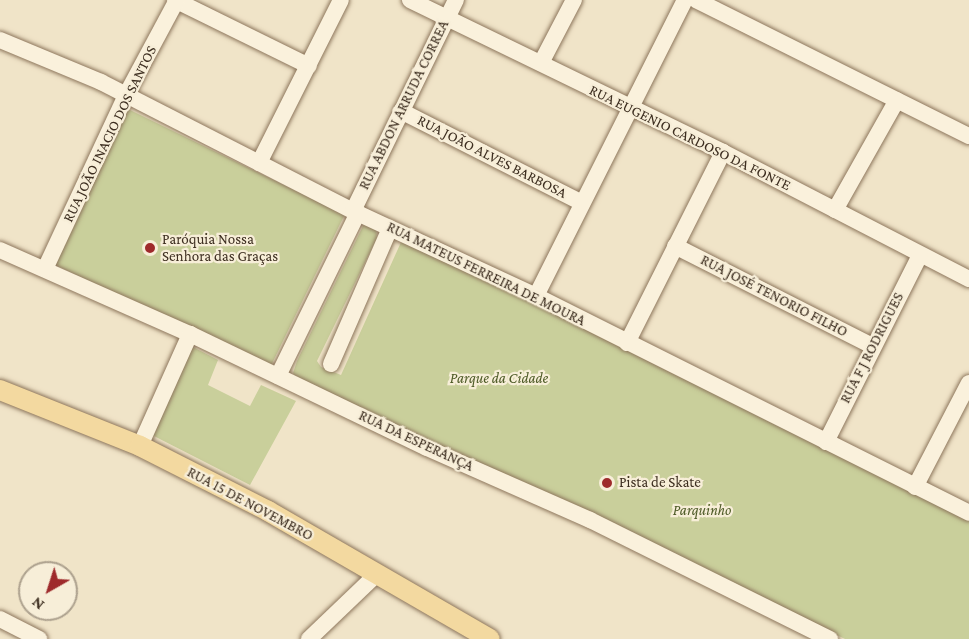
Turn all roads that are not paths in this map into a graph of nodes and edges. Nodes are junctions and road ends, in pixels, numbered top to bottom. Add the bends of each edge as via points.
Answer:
1 (176, 0) edge
2 (341, 0) edge
3 (410, 0) edge
4 (456, 0) edge
5 (574, 0) edge
6 (685, 0) edge
7 (696, 0) edge
8 (728, 6) edge
9 (447, 18) junction
10 (0, 40) edge
11 (541, 63) junction
12 (309, 66) junction
13 (126, 94) junction
14 (897, 100) junction
15 (630, 109) junction
16 (401, 111) junction
17 (969, 136) edge
18 (723, 152) junction
19 (259, 163) junction
20 (582, 202) junction
21 (835, 210) junction
22 (355, 212) junction
23 (390, 228) junction
24 (675, 246) junction
25 (0, 250) edge
26 (920, 255) junction
27 (45, 269) junction
28 (969, 279) edge
29 (536, 296) junction
30 (190, 334) junction
31 (627, 343) junction
32 (872, 346) junction
33 (331, 364) dead end
34 (278, 376) junction
35 (968, 389) edge
36 (0, 390) edge
37 (826, 442) junction
38 (140, 446) junction
39 (915, 487) junction
40 (969, 513) edge
41 (378, 573) junction
42 (6, 628) edge
43 (39, 639) edge
44 (309, 639) edge
45 (490, 639) edge
46 (830, 639) edge

1 - 12 street
1 - 13 street, RUA JOÃO INACIO DOS SANTOS
2 - 12 street
3 - 9 street, RUA EUGENIO CARDOSO DA FONTE
4 - 9 street, RUA ABDON ARRUDA CORREA
5 - 11 street
6 - 15 street
7 - 8 street
8 - 14 street
9 - 11 street, RUA EUGENIO CARDOSO DA FONTE
9 - 16 street, RUA ABDON ARRUDA CORREA
10 - 13 street, RUA MATEUS FERREIRA DE MOURA
11 - 15 street, RUA EUGENIO CARDOSO DA FONTE
12 - 19 street
13 - 19 street, RUA MATEUS FERREIRA DE MOURA
13 - 27 street, RUA JOÃO INACIO DOS SANTOS
14 - 17 street
14 - 21 street
15 - 18 street, RUA EUGENIO CARDOSO DA FONTE
15 - 20 street
16 - 20 street, RUA JOÃO ALVES BARBOSA
16 - 22 street, RUA ABDON ARRUDA CORREA
18 - 21 street, RUA EUGENIO CARDOSO DA FONTE
18 - 24 street
19 - 22 street, RUA MATEUS FERREIRA DE MOURA
20 - 29 street
21 - 26 street, RUA EUGENIO CARDOSO DA FONTE
22 - 23 street, RUA MATEUS FERREIRA DE MOURA
22 - 34 street, RUA ABDON ARRUDA CORREA
23 - 29 street, RUA MATEUS FERREIRA DE MOURA
23 - 33 street
24 - 31 street
24 - 32 street, RUA JOSÉ TENORIO FILHO
25 - 27 street, RUA DA ESPERANÇA
26 - 28 street, RUA EUGENIO CARDOSO DA FONTE
26 - 32 street, RUA F J RODRIGUES
27 - 30 street, RUA DA ESPERANÇA
29 - 31 street, RUA MATEUS FERREIRA DE MOURA
30 - 34 street, RUA DA ESPERANÇA
30 - 38 street
31 - 37 street, RUA MATEUS FERREIRA DE MOURA
32 - 37 street, RUA F J RODRIGUES
34 - 46 street, RUA DA ESPERANÇA via 590,520
35 - 39 street
36 - 38 main road, RUA 15 DE NOVEMBRO
37 - 39 street, RUA MATEUS FERREIRA DE MOURA
38 - 41 main road, RUA 15 DE NOVEMBRO
39 - 40 street, RUA MATEUS FERREIRA DE MOURA
41 - 44 street
41 - 45 main road, RUA 15 DE NOVEMBRO
42 - 43 street

